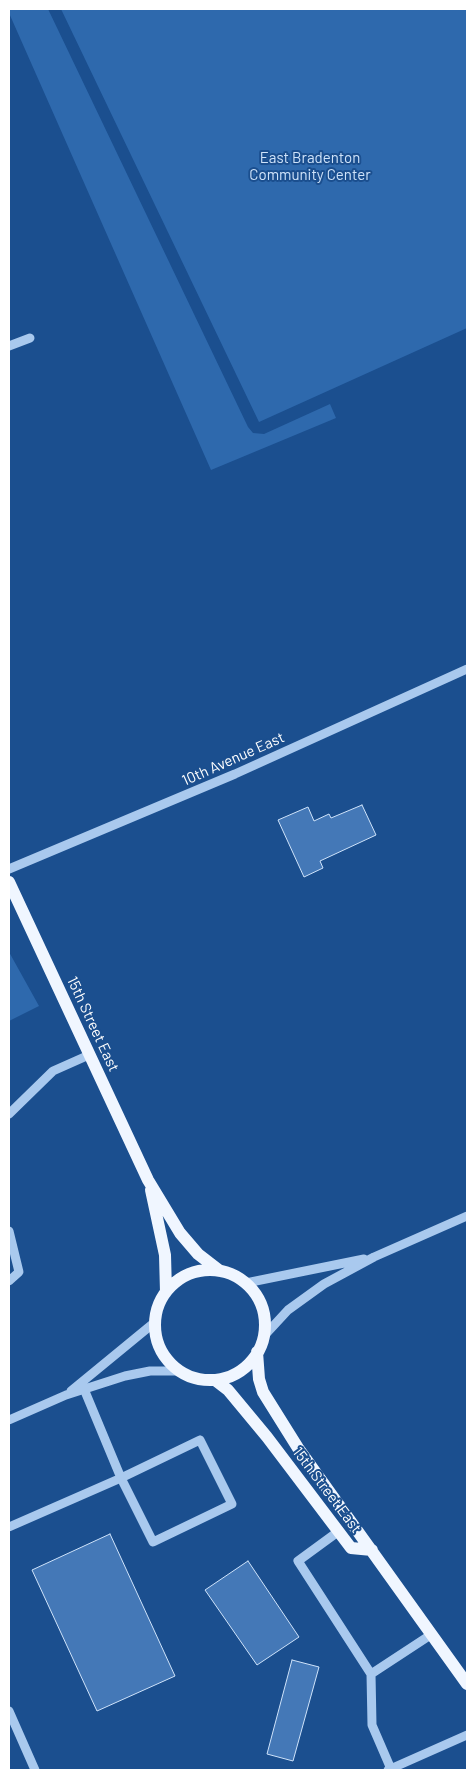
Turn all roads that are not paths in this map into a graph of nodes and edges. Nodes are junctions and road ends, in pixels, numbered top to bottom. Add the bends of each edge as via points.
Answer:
1 (30, 338) dead end
2 (9, 346) edge
3 (467, 669) edge
4 (9, 869) edge
5 (9, 882) edge
6 (89, 1055) junction
7 (9, 1114) edge
8 (148, 1180) junction
9 (467, 1216) edge
10 (9, 1231) edge
11 (374, 1258) junction
12 (220, 1271) junction
13 (9, 1281) edge
14 (246, 1283) junction
15 (166, 1292) junction
16 (155, 1322) junction
17 (264, 1336) junction
18 (257, 1352) junction
19 (179, 1371) junction
20 (215, 1380) junction
21 (84, 1389) junction
22 (66, 1395) junction
23 (9, 1420) edge
24 (121, 1478) junction
25 (9, 1527) edge
26 (339, 1531) junction
27 (372, 1550) junction
28 (432, 1634) junction
29 (371, 1674) junction
30 (467, 1684) edge
31 (9, 1711) edge
32 (467, 1735) edge
33 (36, 1770) edge
34 (390, 1770) edge

1 - 2 street
3 - 4 street, 10th Avenue East via 235,774
5 - 6 main road, 15th Street East
6 - 7 street via 53,1071
6 - 8 main road, 15th Street East
8 - 12 main road, 15th Street East via 180,1233 198,1254
8 - 15 main road, 15th Street East via 165,1255
9 - 11 street
10 - 13 street via 19,1272
11 - 14 street
11 - 17 street via 324,1284 288,1310
12 - 14 main road
12 - 15 main road via 190,1274
14 - 17 main road via 262,1308
15 - 16 main road via 158,1306
16 - 19 main road via 162,1352
16 - 22 street
17 - 18 main road
18 - 20 main road via 239,1371
18 - 27 main road via 263,1392 298,1448
19 - 20 main road via 203,1380
19 - 21 street via 150,1371
20 - 26 main road, 15th Street East via 228,1390 267,1437
21 - 22 street
21 - 24 street
22 - 23 street
24 - 24 street via 153,1542 232,1504 200,1440
24 - 25 street
26 - 27 main road, 15th Street East via 351,1548
26 - 29 street via 298,1561
27 - 28 main road
28 - 29 street
28 - 30 main road
29 - 34 street via 372,1725
31 - 33 street
32 - 34 street

